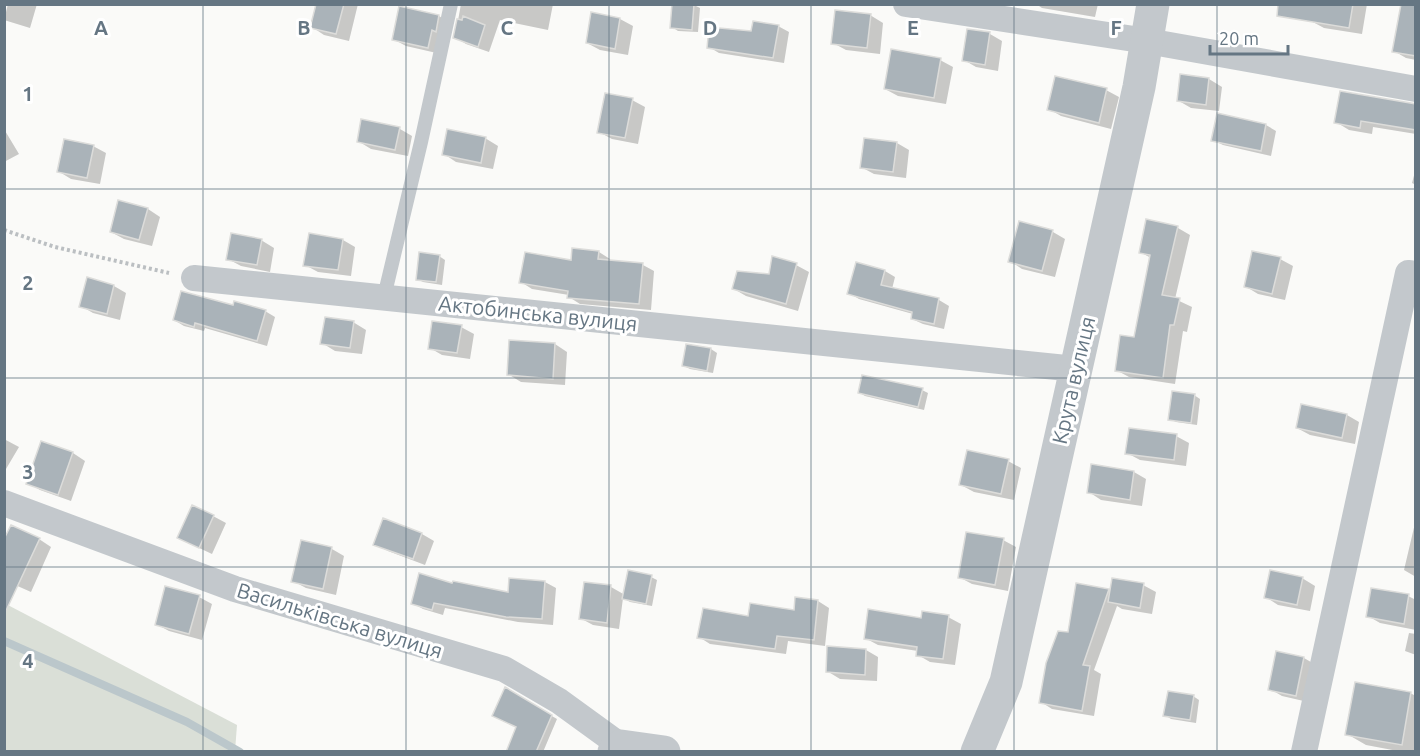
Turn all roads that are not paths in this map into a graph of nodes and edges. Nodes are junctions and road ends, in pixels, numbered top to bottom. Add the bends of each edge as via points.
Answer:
1 (451, 4) edge
2 (906, 4) edge
3 (1153, 4) edge
4 (1147, 40) junction
5 (1416, 88) edge
6 (1412, 274) edge
7 (194, 278) road end
8 (384, 297) junction
9 (1076, 369) junction
10 (4, 503) edge
11 (618, 749) edge
12 (664, 752) edge
13 (977, 752) edge
14 (1304, 752) edge

1 - 8 lane
2 - 4 street
3 - 4 street, Крута вулиця
4 - 5 street
4 - 9 street, Крута вулиця
6 - 14 street
7 - 8 street, Актобинська вулиця
8 - 9 street, Актобинська вулиця
9 - 13 street, Крута вулиця via 1006,682
10 - 11 street, Васильківська вулиця via 236,589 504,669 559,701
11 - 12 street, Васильківська вулиця

